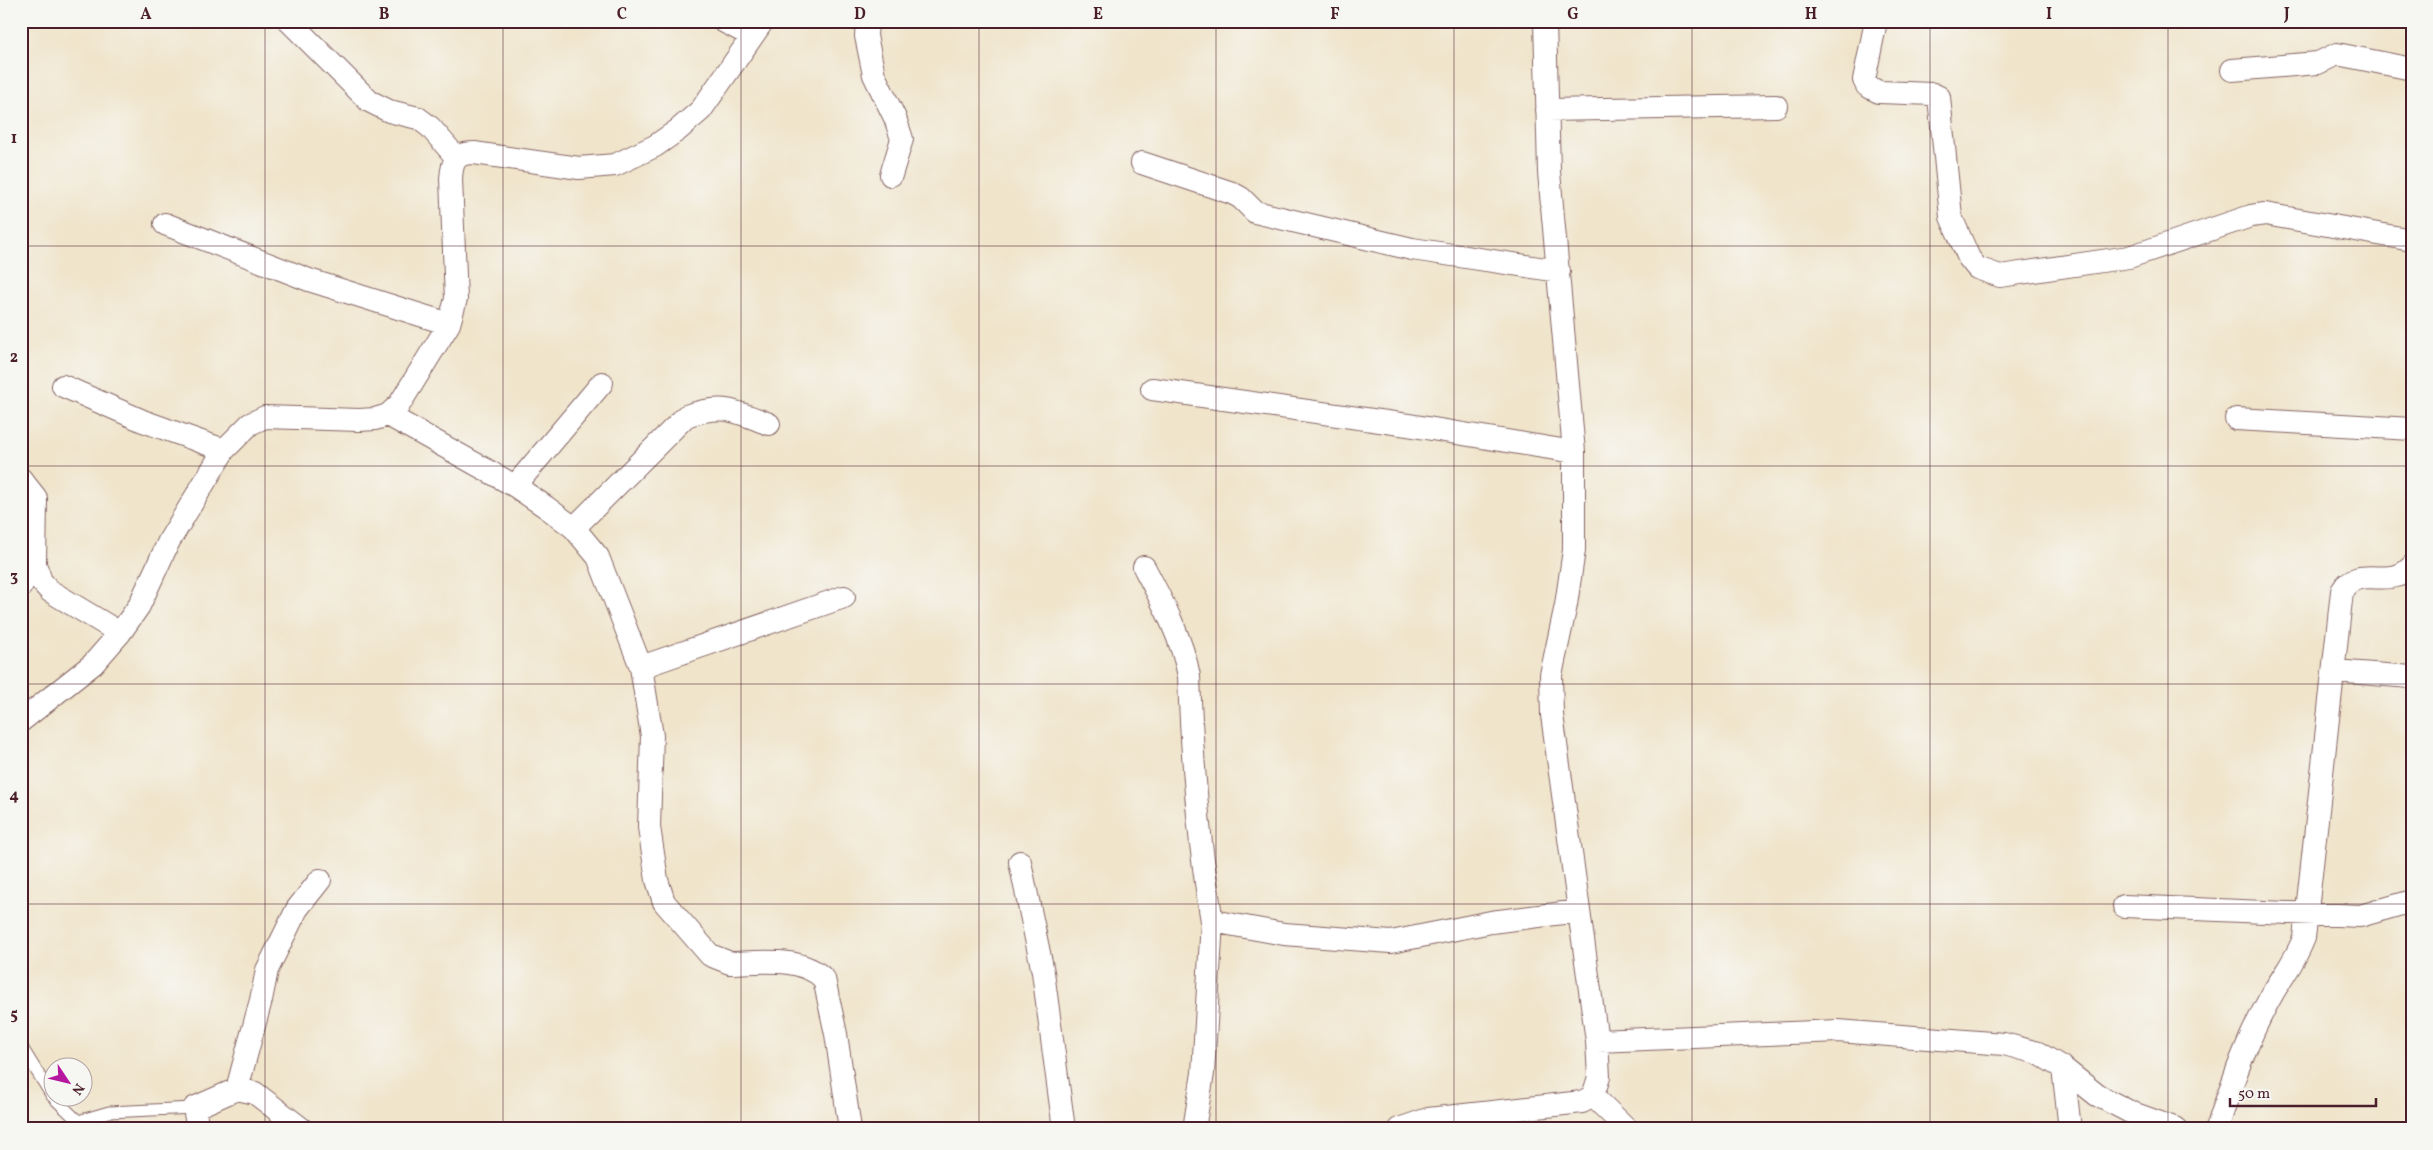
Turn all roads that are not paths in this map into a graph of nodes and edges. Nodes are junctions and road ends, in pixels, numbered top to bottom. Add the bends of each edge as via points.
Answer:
1 (289, 21) edge
2 (723, 21) edge
3 (867, 21) edge
4 (1545, 21) edge
5 (1876, 21) edge
6 (757, 29) edge
7 (2412, 69) edge
8 (2232, 70) dead end
9 (1776, 106) dead end
10 (1547, 110) junction
11 (456, 157) junction
12 (1142, 163) dead end
13 (891, 175) dead end
14 (165, 224) dead end
15 (2412, 240) edge
16 (1559, 271) junction
17 (449, 324) junction
18 (602, 383) dead end
19 (63, 386) dead end
20 (1152, 389) dead end
21 (388, 415) junction
22 (2236, 419) dead end
23 (769, 424) dead end
24 (2412, 429) edge
25 (224, 450) junction
26 (1574, 452) junction
27 (21, 479) edge
28 (514, 486) junction
29 (574, 528) junction
30 (30, 557) edge
31 (2412, 566) edge
32 (1144, 567) dead end
33 (21, 586) edge
34 (844, 597) dead end
35 (120, 633) junction
36 (641, 666) junction
37 (2334, 671) junction
38 (2412, 677) edge
39 (21, 721) edge
40 (1020, 862) dead end
41 (320, 880) dead end
42 (2412, 901) edge
43 (2124, 906) dead end
44 (1579, 911) junction
45 (2308, 915) junction
46 (1212, 921) junction
47 (1597, 1041) junction
48 (21, 1046) edge
49 (2063, 1068) junction
50 (42, 1079) edge
51 (237, 1089) junction
52 (1593, 1096) junction
53 (64, 1108) edge
54 (196, 1118) edge
55 (302, 1129) edge
56 (850, 1129) edge
57 (1064, 1129) edge
58 (1194, 1129) edge
59 (1400, 1129) edge
60 (1628, 1129) edge
61 (2070, 1129) edge
62 (2177, 1129) edge
63 (2217, 1129) edge

1 - 11 street via 369,101 389,112 418,118
2 - 6 street
3 - 13 street via 866,36 874,75 902,140
4 - 10 street
5 - 15 street via 1864,80 1867,86 1879,92 1939,97 1951,217 1969,258 1988,274 2000,276 2128,257 2265,214
6 - 11 street via 701,110 654,146 615,165 579,168 474,153
7 - 8 street via 2337,54 2318,63
9 - 10 street
10 - 16 street via 1549,172
11 - 17 street via 451,179 456,299
12 - 16 street via 1232,193 1255,212 1412,249
14 - 17 street via 309,280
16 - 26 street
17 - 21 street via 399,405
18 - 28 street
19 - 25 street via 143,421
20 - 26 street
21 - 25 street via 359,420 265,417 250,424
21 - 28 street
22 - 24 street
23 - 29 street via 724,408 702,410 686,416
25 - 35 street via 169,541 138,606
26 - 44 street via 1574,550 1551,675 1552,715
27 - 30 street via 36,498
28 - 29 street
29 - 36 street via 598,557
30 - 33 street
30 - 35 street via 41,581 50,591
31 - 37 street via 2397,578 2354,578 2346,582 2338,609
32 - 46 street via 1162,602 1188,670 1192,750
34 - 36 street
35 - 39 street via 93,664
36 - 56 street via 652,736 649,827 657,880 664,902 710,955 719,960 796,964 824,979
37 - 38 street
37 - 45 street
40 - 57 street via 1043,972
41 - 51 street via 297,908 267,970
42 - 45 street via 2360,916
43 - 45 street
44 - 46 street via 1491,922 1391,942 1284,934
44 - 47 street
45 - 63 street via 2295,961 2274,990 2258,1024 2229,1090
46 - 58 street via 1204,1072
47 - 49 street via 1838,1031 2004,1044 2038,1053
47 - 52 street via 1599,1077
48 - 50 lane
49 - 61 street
49 - 62 street via 2097,1095 2130,1112
51 - 54 street
51 - 55 street via 255,1093
52 - 59 street via 1582,1102 1428,1119
52 - 60 street
53 - 54 lane via 78,1121 110,1112

